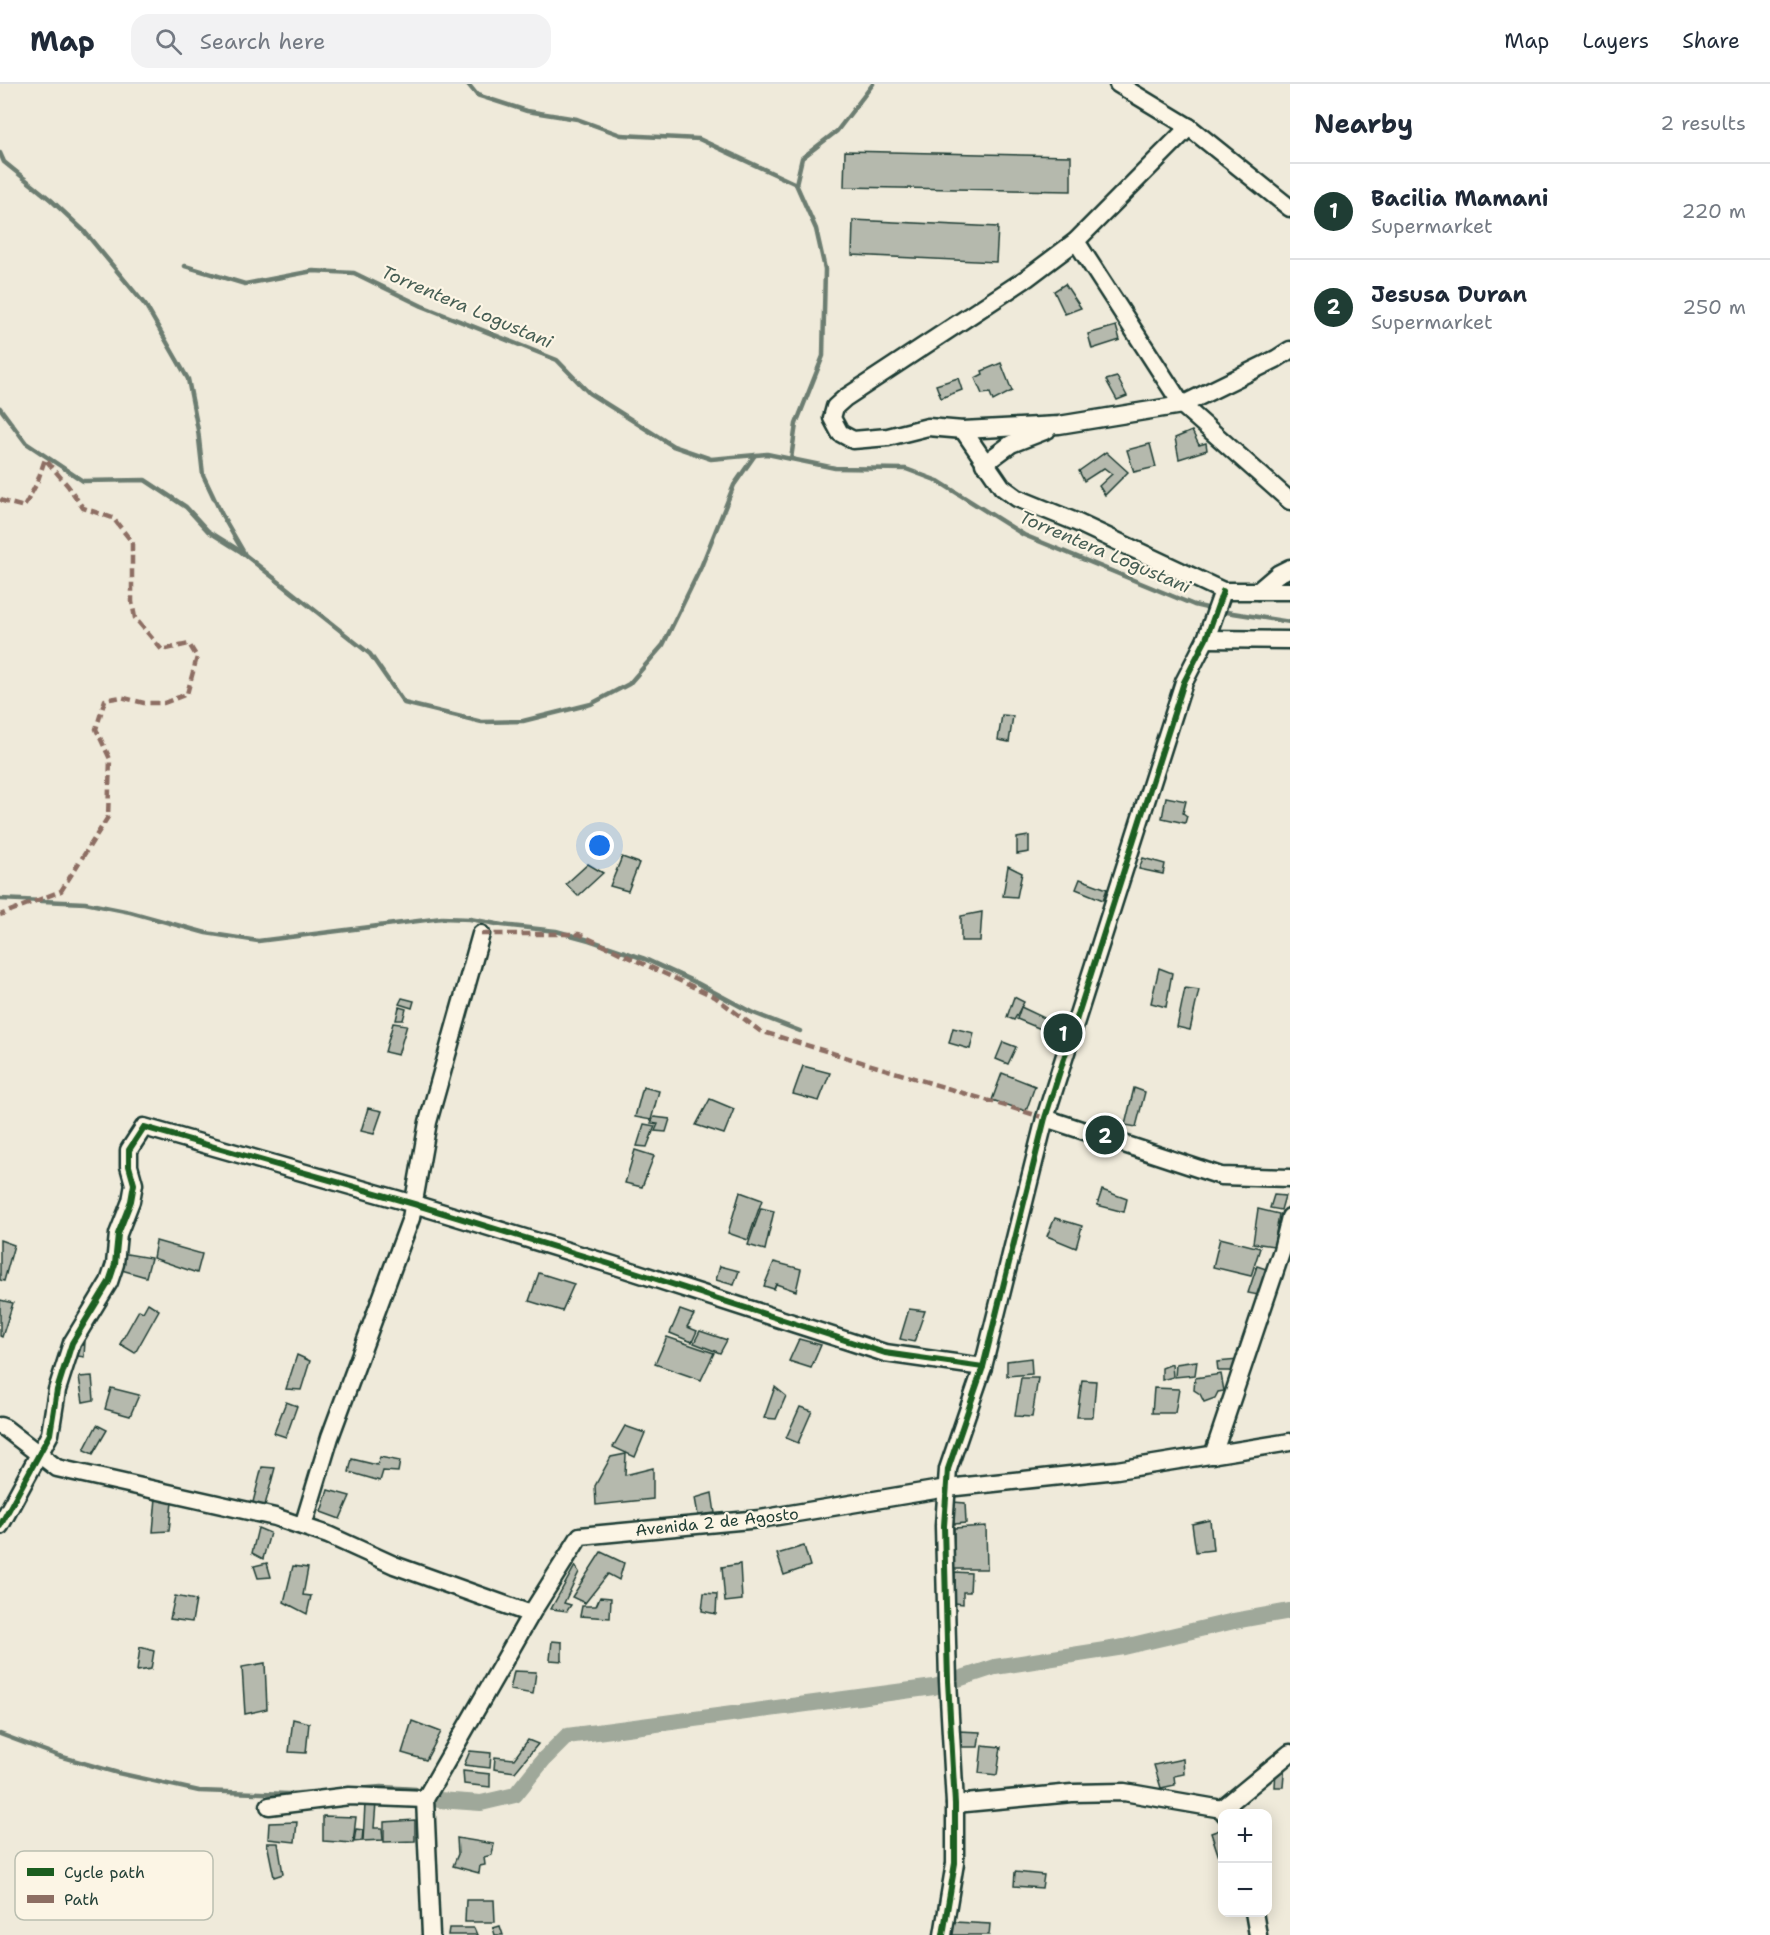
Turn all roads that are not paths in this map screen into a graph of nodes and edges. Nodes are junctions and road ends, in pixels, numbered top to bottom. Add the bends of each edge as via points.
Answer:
1 (1118, 84) edge
2 (1189, 127) junction
3 (1290, 208) edge
4 (1076, 241) junction
5 (1290, 350) edge
6 (1182, 405) junction
7 (1059, 425) junction
8 (963, 430) junction
9 (984, 464) junction
10 (1290, 501) edge
11 (1290, 568) edge
12 (1257, 591) junction
13 (1290, 591) edge
14 (1219, 604) junction
15 (1206, 639) junction
16 (1290, 640) edge
17 (481, 934) dead end
18 (1045, 1119) junction
19 (1290, 1178) edge
20 (414, 1204) junction
21 (1290, 1217) edge
22 (983, 1367) junction
23 (0, 1426) edge
24 (1290, 1442) edge
25 (39, 1455) junction
26 (1213, 1455) junction
27 (947, 1488) junction
28 (0, 1526) edge
29 (303, 1526) junction
30 (531, 1614) junction
31 (1290, 1753) edge
32 (424, 1799) junction
33 (955, 1804) junction
34 (269, 1806) dead end
35 (1226, 1809) edge
36 (1218, 1810) edge
37 (1255, 1917) edge
38 (431, 1935) edge
39 (943, 1935) edge
40 (1258, 1935) edge

1 - 2 street
2 - 3 street
2 - 4 street
4 - 6 street
4 - 8 street via 1028,278 845,398 835,407 832,418 840,433 853,440 928,427
5 - 6 street
6 - 7 street
6 - 10 street
7 - 8 street
7 - 9 street via 1011,444
8 - 9 street
9 - 14 street via 1002,487 1017,498 1076,522
11 - 12 street
12 - 13 street
12 - 14 street
14 - 15 street
15 - 16 street
15 - 18 street via 1184,682
17 - 20 street via 428,1122
18 - 19 street via 1221,1176
18 - 22 street
20 - 22 street via 885,1353
20 - 25 street via 144,1128 129,1150 134,1184 118,1234 115,1264 109,1282 72,1343 57,1390 50,1434
20 - 29 street via 330,1437
21 - 26 street
22 - 27 street via 948,1469
23 - 25 street
24 - 26 street, Avenida 2 de Agosto
25 - 28 street
25 - 29 street via 57,1468
26 - 27 street, Avenida 2 de Agosto via 1117,1470
27 - 30 street, Avenida 2 de Agosto via 760,1519 580,1536
27 - 33 street via 947,1670
29 - 30 street via 394,1565
30 - 32 street, Avenida 2 de Agosto
31 - 35 street
32 - 34 street via 349,1796
32 - 38 street
33 - 36 street via 1124,1792
33 - 39 street via 956,1863
37 - 40 street

